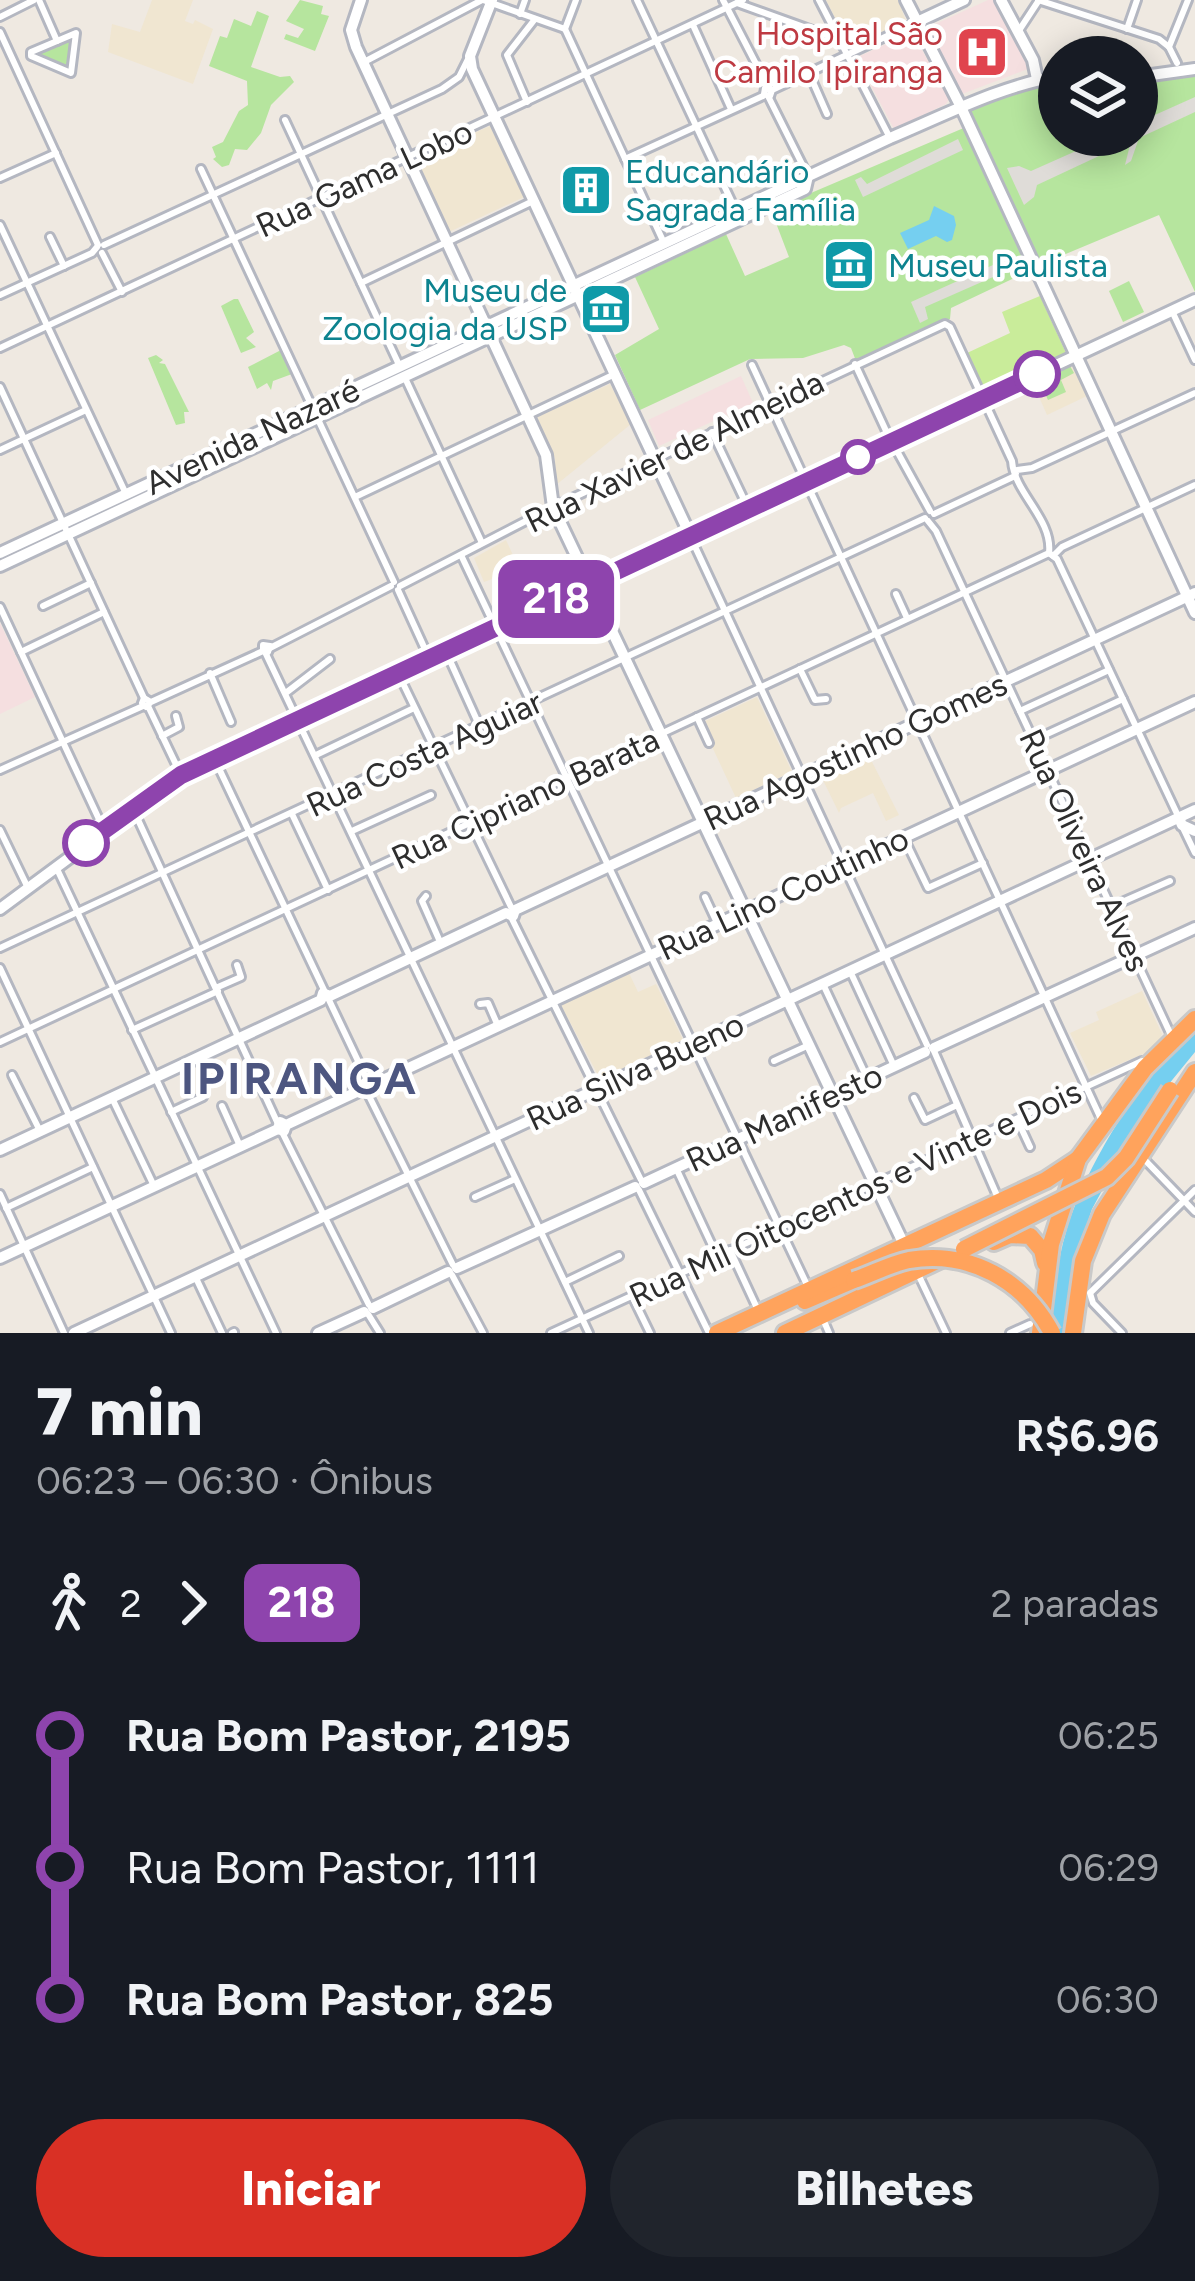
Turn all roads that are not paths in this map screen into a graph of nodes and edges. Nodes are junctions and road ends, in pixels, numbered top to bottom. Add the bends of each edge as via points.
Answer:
1 (37, 0) edge
2 (361, 0) edge
3 (525, 0) edge
4 (576, 0) edge
5 (637, 0) edge
6 (819, 0) edge
7 (905, 0) edge
8 (964, 0) edge
9 (1001, 0) edge
10 (1039, 0) edge
11 (1086, 0) edge
12 (1137, 0) edge
13 (1188, 0) edge
14 (487, 1) edge
15 (740, 2) edge
16 (725, 4) edge
17 (520, 14) junction
18 (1082, 14) junction
19 (0, 17) edge
20 (535, 19) junction
21 (917, 22) junction
22 (693, 25) junction
23 (565, 29) junction
24 (1127, 29) junction
25 (0, 32) edge
26 (1018, 32) junction
27 (839, 40) junction
28 (58, 41) junction
29 (656, 42) junction
30 (1169, 47) junction
31 (847, 55) junction
32 (470, 56) junction
33 (364, 62) junction
34 (1177, 63) dead end
35 (1195, 69) edge
36 (808, 73) junction
37 (586, 74) junction
38 (1158, 74) edge
39 (1037, 79) joint
40 (442, 89) junction
41 (768, 92) junction
42 (482, 97) junction
43 (526, 101) junction
44 (961, 107) junction
45 (731, 109) junction
46 (388, 115) junction
47 (827, 115) dead end
48 (492, 117) junction
49 (284, 120) dead end
50 (696, 126) junction
51 (890, 138) junction
52 (56, 153) junction
53 (301, 155) junction
54 (408, 158) junction
55 (625, 159) junction
56 (201, 169) dead end
57 (0, 178) edge
58 (807, 183) junction
59 (214, 196) junction
60 (321, 198) junction
61 (532, 201) junction
62 (738, 215) junction
63 (0, 225) edge
64 (50, 237) dead end
65 (234, 239) junction
66 (447, 240) junction
67 (664, 243) junction
68 (102, 249) junction
69 (64, 266) junction
70 (27, 283) junction
71 (361, 283) junction
72 (575, 291) junction
73 (122, 292) junction
74 (0, 295) edge
75 (1195, 300) edge
76 (1172, 311) junction
77 (47, 326) junction
78 (489, 331) junction
79 (0, 348) edge
80 (1076, 355) junction
81 (1195, 360) edge
82 (855, 364) junction
83 (752, 365) dead end
84 (402, 372) junction
85 (615, 374) junction
86 (0, 387) edge
87 (1195, 393) edge
88 (983, 399) junction
89 (770, 404) junction
90 (86, 410) junction
91 (316, 412) junction
92 (528, 415) junction
93 (712, 432) junction
94 (1111, 432) junction
95 (24, 438) junction
96 (892, 441) junction
97 (0, 450) edge
98 (441, 455) junction
99 (655, 458) junction
100 (1032, 468) junction
101 (1015, 476) junction
102 (806, 481) junction
103 (1195, 485) edge
104 (1024, 486) junction
105 (126, 494) junction
106 (355, 497) junction
107 (553, 507) junction
108 (748, 508) junction
109 (1146, 508) junction
110 (929, 516) junction
111 (67, 528) junction
112 (690, 535) junction
113 (1050, 542) junction
114 (482, 543) junction
115 (1062, 547) junction
116 (0, 553) edge
117 (842, 554) junction
118 (461, 555) junction
119 (1051, 555) junction
120 (0, 566) edge
121 (92, 583) junction
122 (588, 583) junction
123 (396, 586) junction
124 (965, 592) junction
125 (896, 594) dead end
126 (1191, 595) edge
127 (0, 607) edge
128 (43, 607) dead end
129 (725, 611) junction
130 (104, 612) junction
131 (1195, 613) edge
132 (908, 619) junction
133 (495, 628) junction
134 (878, 630) junction
135 (1095, 639) junction
136 (267, 649) junction
137 (445, 650) junction
138 (21, 652) junction
139 (429, 658) junction
140 (624, 658) junction
141 (330, 659) dead end
142 (800, 669) junction
143 (1109, 670) junction
144 (398, 673) junction
145 (209, 674) junction
146 (1006, 681) junction
147 (761, 687) junction
148 (286, 692) junction
149 (826, 699) dead end
150 (1123, 699) junction
151 (146, 702) junction
152 (1195, 702) edge
153 (531, 703) junction
154 (414, 708) junction
155 (1020, 711) junction
156 (176, 716) dead end
157 (697, 717) junction
158 (299, 719) junction
159 (231, 722) dead end
160 (918, 722) junction
161 (480, 727) junction
162 (1137, 729) junction
163 (661, 735) junction
164 (162, 736) junction
165 (62, 740) junction
166 (1034, 740) junction
167 (709, 743) dead end
168 (433, 748) junction
169 (316, 755) junction
170 (215, 760) junction
171 (0, 770) edge
172 (1048, 770) junction
173 (181, 775) junction
174 (802, 776) junction
175 (567, 779) junction
176 (334, 794) junction
177 (431, 795) dead end
178 (133, 809) junction
179 (1193, 811) edge
180 (959, 812) junction
181 (292, 814) junction
182 (702, 823) junction
183 (469, 824) junction
184 (1188, 826) edge
185 (104, 830) junction
186 (352, 831) junction
187 (1, 834) edge
188 (249, 834) junction
189 (904, 837) junction
190 (1195, 853) edge
191 (1089, 860) junction
192 (983, 863) junction
193 (56, 865) junction
194 (844, 865) junction
195 (609, 866) junction
196 (370, 870) junction
197 (164, 872) junction
198 (1170, 881) dead end
199 (27, 886) junction
200 (328, 890) junction
201 (426, 896) dead end
202 (705, 897) dead end
203 (1001, 901) junction
204 (1111, 907) junction
205 (0, 909) edge
206 (285, 910) junction
207 (77, 911) junction
208 (510, 911) junction
209 (746, 912) junction
210 (718, 925) junction
211 (1195, 928) edge
212 (441, 944) junction
213 (0, 948) edge
214 (200, 949) junction
215 (651, 955) junction
216 (885, 955) junction
217 (1134, 956) junction
218 (412, 958) junction
219 (237, 964) dead end
220 (0, 968) edge
221 (850, 971) junction
222 (823, 984) junction
223 (218, 989) junction
224 (113, 990) junction
225 (1046, 997) junction
226 (325, 998) junction
227 (787, 1000) junction
228 (552, 1001) junction
229 (480, 1004) dead end
230 (1195, 1019) edge
231 (499, 1026) junction
232 (28, 1029) junction
233 (132, 1030) junction
234 (241, 1038) junction
235 (1172, 1038) junction
236 (0, 1042) edge
237 (693, 1044) junction
238 (808, 1045) junction
239 (454, 1047) junction
240 (931, 1052) junction
241 (1159, 1053) junction
242 (774, 1061) dead end
243 (1195, 1062) edge
244 (894, 1066) junction
245 (1195, 1072) edge
246 (12, 1075) dead end
247 (154, 1078) junction
248 (867, 1078) junction
249 (367, 1087) junction
250 (1087, 1087) junction
251 (595, 1090) junction
252 (832, 1095) junction
253 (203, 1097) dead end
254 (112, 1098) junction
255 (914, 1098) dead end
256 (222, 1106) dead end
257 (956, 1106) junction
258 (171, 1112) junction
259 (70, 1118) junction
260 (1017, 1119) junction
261 (1104, 1125) junction
262 (282, 1126) junction
263 (40, 1131) junction
264 (495, 1136) junction
265 (739, 1138) junction
266 (971, 1140) junction
267 (241, 1146) junction
268 (1030, 1147) dead end
269 (0, 1150) edge
270 (1140, 1154) junction
271 (1078, 1159) junction
272 (93, 1167) junction
273 (197, 1167) junction
274 (676, 1168) junction
275 (410, 1177) junction
276 (515, 1178) junction
277 (875, 1184) junction
278 (639, 1185) junction
279 (154, 1186) junction
280 (1195, 1190) edge
281 (0, 1194) edge
282 (475, 1197) dead end
283 (1184, 1200) junction
284 (1000, 1202) junction
285 (112, 1207) junction
286 (6, 1208) junction
287 (1195, 1211) edge
288 (324, 1216) junction
289 (780, 1228) junction
290 (540, 1230) junction
291 (24, 1246) junction
292 (905, 1247) junction
293 (730, 1250) junction
294 (239, 1256) junction
295 (619, 1256) dead end
296 (718, 1256) junction
297 (0, 1258) edge
298 (917, 1268) junction
299 (453, 1270) junction
300 (681, 1273) junction
301 (195, 1276) junction
302 (1046, 1279) junction
303 (565, 1282) junction
304 (808, 1287) junction
305 (154, 1296) junction
306 (632, 1296) junction
307 (221, 1303) dead end
308 (210, 1308) junction
309 (758, 1309) junction
310 (369, 1310) junction
311 (582, 1318) junction
312 (825, 1324) edge
313 (1035, 1328) edge
314 (64, 1333) edge
315 (74, 1333) edge
316 (171, 1333) edge
317 (222, 1333) edge
318 (276, 1333) edge
319 (318, 1333) edge
320 (380, 1333) edge
321 (483, 1333) edge
322 (551, 1333) edge
323 (589, 1333) edge
324 (650, 1333) edge
325 (713, 1333) edge
326 (785, 1333) edge
327 (946, 1333) edge
328 (1010, 1333) edge
329 (1052, 1333) edge
330 (1073, 1333) edge
331 (1122, 1333) edge

1 - 19 street
1 - 28 street
2 - 33 main road via 351,30
3 - 17 street
4 - 23 street
5 - 29 street
6 - 27 street
7 - 21 main road
8 - 21 main road
9 - 26 main road
10 - 18 street
10 - 26 street
11 - 18 street
12 - 24 street
13 - 30 street
14 - 17 street
14 - 32 main road
14 - 33 street
15 - 16 street, Rua Gama Lobo
15 - 27 street
16 - 22 street, Rua Gama Lobo
16 - 41 street
17 - 20 street
18 - 24 street
20 - 23 street
20 - 43 street via 507,56
21 - 31 street
21 - 44 main road
22 - 29 street, Rua Gama Lobo
22 - 45 street
23 - 37 street
24 - 30 street
25 - 52 street
26 - 39 main road
27 - 31 street
28 - 28 street via 31,56 71,73 78,34
29 - 37 street, Rua Gama Lobo
29 - 50 street
30 - 34 street
31 - 36 street
31 - 51 street
32 - 40 street
32 - 42 main road
33 - 46 main road
35 - 38 main road
36 - 41 street
36 - 47 street
37 - 43 street, Rua Gama Lobo
37 - 55 street
39 - 44 main road, Avenida Nazaré
40 - 42 street via 469,80
40 - 46 street
41 - 45 street
41 - 58 street
42 - 48 main road
43 - 48 street, Rua Gama Lobo
44 - 51 main road, Avenida Nazaré
44 - 80 main road
45 - 50 street
46 - 53 street
46 - 54 main road
48 - 54 street, Rua Gama Lobo
48 - 61 main road
49 - 53 street
50 - 55 street
50 - 62 street
51 - 58 main road, Avenida Nazaré
52 - 57 street
52 - 68 street
53 - 59 street
53 - 60 street
54 - 60 street, Rua Gama Lobo
54 - 66 main road
55 - 67 street
56 - 59 street
58 - 62 main road, Avenida Nazaré
59 - 65 street
59 - 68 street
60 - 65 street, Rua Gama Lobo
60 - 71 street
61 - 66 street
61 - 72 main road
62 - 67 main road, Avenida Nazaré
62 - 72 main road, Avenida Nazaré
63 - 70 street
64 - 69 street
65 - 73 street, Rua Gama Lobo
65 - 91 street
66 - 71 street
66 - 78 main road
67 - 72 main road, Avenida Nazaré
68 - 69 street
68 - 73 street
69 - 70 street
70 - 74 street
70 - 77 street
71 - 84 street
72 - 78 main road, Avenida Nazaré
72 - 85 main road
73 - 77 street, Rua Gama Lobo
75 - 76 main road
76 - 80 main road
76 - 81 street
77 - 79 street, Rua Gama Lobo
77 - 90 street
78 - 84 main road, Avenida Nazaré
78 - 92 main road
80 - 88 main road
80 - 94 main road
82 - 88 street, Rua Xavier de Almeida via 945,324
82 - 89 street, Rua Xavier de Almeida
82 - 96 street, Rua Oliveira Alves
83 - 89 street
84 - 91 main road, Avenida Nazaré
84 - 98 street
85 - 92 street
85 - 99 main road
86 - 95 street
87 - 94 street, Rua Costa Aguiar
88 - 96 main road
88 - 101 street
89 - 93 street, Rua Xavier de Almeida
89 - 102 street
90 - 95 street
90 - 105 street
91 - 105 main road, Avenida Nazaré
91 - 106 street
91 - 111 main road, Avenida Nazaré
92 - 98 street
92 - 107 main road via 548,463
93 - 99 street, Rua Xavier de Almeida
93 - 108 street
94 - 100 street, Rua Costa Aguiar
94 - 109 main road
95 - 97 street
95 - 111 street
96 - 102 main road
96 - 110 street, Rua Oliveira Alves
98 - 106 street
98 - 114 street
99 - 107 street, Rua Xavier de Almeida
99 - 112 main road
100 - 101 street, Rua Costa Aguiar
100 - 104 street
101 - 104 street
101 - 110 street, Rua Costa Aguiar
102 - 108 main road
102 - 117 street
103 - 109 street, Rua Cipriano Barata
104 - 113 street
105 - 111 main road, Avenida Nazaré
106 - 123 street
107 - 114 street, Rua Xavier de Almeida
107 - 122 main road
108 - 112 main road
109 - 115 street, Rua Cipriano Barata
109 - 126 main road
110 - 117 street, Rua Costa Aguiar
110 - 124 street, Rua Oliveira Alves
111 - 116 main road, Avenida Nazaré
111 - 120 main road, Avenida Nazaré
111 - 121 street
112 - 122 main road
112 - 129 street
113 - 115 street
113 - 119 street
114 - 118 street, Rua Xavier de Almeida
115 - 119 street, Rua Cipriano Barata
117 - 129 street, Rua Costa Aguiar
117 - 134 street
118 - 123 street, Rua Xavier de Almeida
118 - 133 street
119 - 124 street, Rua Cipriano Barata
119 - 135 street
121 - 128 street
121 - 130 street
122 - 133 main road
122 - 140 main road
123 - 136 street, Rua Xavier de Almeida
123 - 139 street
124 - 132 street, Rua Cipriano Barata
124 - 146 street, Rua Oliveira Alves
125 - 132 street
126 - 131 main road
126 - 135 main road, Rua Agostinho Gomes
127 - 138 street
129 - 140 street, Rua Costa Aguiar
129 - 147 street
130 - 138 street
130 - 151 street
132 - 134 street, Rua Cipriano Barata
133 - 137 main road
133 - 153 street
134 - 142 street, Rua Cipriano Barata
134 - 160 street
135 - 143 street
135 - 146 main road, Rua Agostinho Gomes
136 - 145 street, Rua Xavier de Almeida
136 - 148 street
137 - 139 main road
137 - 161 street
138 - 165 street
139 - 144 main road
140 - 153 street, Rua Costa Aguiar
140 - 163 main road
141 - 148 street
142 - 147 street, Rua Cipriano Barata
142 - 149 street via 815,700
143 - 150 street
143 - 155 street
144 - 154 street
144 - 158 main road
145 - 151 street, Rua Xavier de Almeida
145 - 159 street
146 - 155 street, Rua Oliveira Alves
146 - 160 main road, Rua Agostinho Gomes
147 - 157 street, Rua Cipriano Barata
147 - 174 street
148 - 158 street
150 - 162 street
150 - 166 street
151 - 164 street
151 - 165 street, Rua Xavier de Almeida
152 - 162 main road, Rua Lino Coutinho
153 - 161 street, Rua Costa Aguiar
153 - 175 street
154 - 168 street
154 - 169 street
155 - 166 street, Rua Oliveira Alves
156 - 164 street via 179,727
157 - 163 street, Rua Cipriano Barata
157 - 167 street
158 - 169 street
158 - 170 main road
160 - 174 main road, Rua Agostinho Gomes
160 - 180 street
161 - 168 street, Rua Costa Aguiar
162 - 172 main road, Rua Lino Coutinho
162 - 184 street
163 - 175 street, Rua Cipriano Barata
163 - 182 main road
164 - 173 street
165 - 171 street, Rua Xavier de Almeida
165 - 185 street
166 - 172 street, Rua Oliveira Alves
168 - 176 street, Rua Costa Aguiar
168 - 183 street
169 - 176 street
170 - 173 main road
170 - 188 street
172 - 180 main road, Rua Lino Coutinho
172 - 191 street, Rua Oliveira Alves
173 - 178 main road
174 - 182 main road, Rua Agostinho Gomes
174 - 194 street
175 - 183 street, Rua Cipriano Barata
175 - 195 street
176 - 181 street, Rua Costa Aguiar
176 - 186 street
177 - 186 street
178 - 185 main road
178 - 197 street
179 - 184 main road, Rua Silva Bueno
180 - 189 main road, Rua Lino Coutinho
180 - 192 street
181 - 188 street, Rua Costa Aguiar
181 - 200 street
182 - 195 main road, Rua Agostinho Gomes
182 - 209 main road
183 - 196 street, Rua Cipriano Barata
183 - 208 street
184 - 190 street
184 - 191 main road, Rua Silva Bueno
185 - 193 main road
186 - 196 street
187 - 199 street
188 - 197 street, Rua Costa Aguiar
188 - 206 street
189 - 192 street via 928,888
189 - 194 main road, Rua Lino Coutinho
191 - 203 main road, Rua Silva Bueno
191 - 204 street, Rua Oliveira Alves
192 - 203 street
193 - 199 main road
193 - 207 street
194 - 209 main road, Rua Lino Coutinho
194 - 216 street
195 - 208 main road, Rua Agostinho Gomes
195 - 215 street
196 - 200 street, Rua Cipriano Barata
196 - 218 street
197 - 207 street, Rua Costa Aguiar
197 - 214 street
198 - 204 street
199 - 205 main road
200 - 206 street, Rua Cipriano Barata
201 - 212 street
202 - 210 street
203 - 216 main road, Rua Silva Bueno
203 - 225 street
204 - 217 street, Rua Oliveira Alves
206 - 214 street, Rua Cipriano Barata
206 - 226 street
207 - 213 street, Rua Costa Aguiar
207 - 224 street
208 - 212 main road, Rua Agostinho Gomes
208 - 228 street
209 - 210 main road, Rua Lino Coutinho
209 - 227 main road
210 - 215 main road, Rua Lino Coutinho
211 - 217 main road, Rua Manifesto
212 - 218 main road, Rua Agostinho Gomes
214 - 223 street
214 - 224 street, Rua Cipriano Barata
215 - 228 main road, Rua Lino Coutinho
215 - 237 street
216 - 221 main road, Rua Silva Bueno
216 - 240 street
217 - 225 main road, Rua Manifesto
217 - 235 street, Rua Oliveira Alves
218 - 226 main road, Rua Agostinho Gomes
218 - 239 street
219 - 223 street via 241,977
220 - 232 street
221 - 222 main road, Rua Silva Bueno
221 - 244 street
222 - 227 main road, Rua Silva Bueno
222 - 248 street
223 - 233 street
223 - 234 street
224 - 232 street, Rua Cipriano Barata
224 - 233 street
225 - 240 main road, Rua Manifesto
225 - 250 street
226 - 234 main road, Rua Agostinho Gomes
226 - 249 street
227 - 237 main road, Rua Silva Bueno
227 - 238 main road
228 - 231 main road, Rua Lino Coutinho
228 - 251 street
229 - 231 street via 487,1002
230 - 235 highway
231 - 239 main road, Rua Lino Coutinho
232 - 236 street, Rua Cipriano Barata
232 - 259 street
233 - 247 street
234 - 247 main road, Rua Agostinho Gomes
234 - 262 street
235 - 241 highway
237 - 251 main road, Rua Silva Bueno
237 - 265 street
238 - 242 street
238 - 252 main road
239 - 249 main road, Rua Lino Coutinho
239 - 264 street
240 - 244 main road, Rua Manifesto
240 - 257 street
241 - 250 street, Rua Mil Oitocentos e Vinte e Dois
241 - 261 highway
243 - 298 highway, bridge via 1107,1177
244 - 248 main road, Rua Manifesto
245 - 270 highway
246 - 263 street
247 - 254 main road, Rua Agostinho Gomes
247 - 258 street
248 - 252 main road, Rua Manifesto
249 - 262 main road, Rua Lino Coutinho
249 - 275 street
250 - 260 street, Rua Mil Oitocentos e Vinte e Dois
250 - 261 street
251 - 264 main road, Rua Silva Bueno
251 - 278 street
252 - 265 main road, Rua Manifesto
252 - 277 main road
253 - 258 street
254 - 259 main road, Rua Agostinho Gomes
254 - 279 street
255 - 257 street via 925,1120
256 - 267 street
257 - 266 street
258 - 273 street
259 - 263 main road, Rua Agostinho Gomes
259 - 272 street
260 - 266 street, Rua Mil Oitocentos e Vinte e Dois
260 - 268 street
261 - 271 highway
262 - 267 main road, Rua Lino Coutinho
262 - 288 street
263 - 269 main road, Rua Agostinho Gomes
264 - 275 main road, Rua Silva Bueno
264 - 276 street
265 - 274 main road, Rua Manifesto
265 - 289 street
266 - 277 street, Rua Mil Oitocentos e Vinte e Dois
266 - 284 street
267 - 273 main road, Rua Lino Coutinho
270 - 283 street
270 - 330 highway via 1083,1261
271 - 284 highway
271 - 302 highway
272 - 285 street
272 - 286 street
273 - 279 main road, Rua Lino Coutinho
273 - 294 street
274 - 278 main road, Rua Manifesto
274 - 296 street
275 - 288 main road, Rua Silva Bueno
275 - 299 street
276 - 282 street
276 - 290 street
277 - 289 street, Rua Mil Oitocentos e Vinte e Dois
277 - 292 main road
278 - 290 main road, Rua Manifesto
278 - 300 street
279 - 285 main road, Rua Lino Coutinho
280 - 283 street
281 - 286 street
283 - 287 street
283 - 331 street via 1092,1289 1093,1303
284 - 292 highway
285 - 291 main road, Rua Lino Coutinho
285 - 305 street
286 - 291 street
288 - 294 main road, Rua Silva Bueno
288 - 310 street
289 - 293 street, Rua Mil Oitocentos e Vinte e Dois
289 - 304 street
290 - 299 main road, Rua Manifesto
290 - 303 street
291 - 297 main road, Rua Lino Coutinho
291 - 314 street
292 - 298 main road, bridge
292 - 304 highway
293 - 296 street, Rua Mil Oitocentos e Vinte e Dois
293 - 309 street
294 - 301 main road, Rua Silva Bueno
294 - 318 street
295 - 303 street
296 - 300 street, Rua Mil Oitocentos e Vinte e Dois
298 - 302 highway via 928,1271 1021,1234 1042,1250
298 - 312 highway
298 - 327 street
299 - 310 main road, Rua Manifesto
299 - 321 street
300 - 306 street, Rua Mil Oitocentos e Vinte e Dois
300 - 325 street
301 - 305 main road, Rua Silva Bueno
301 - 308 street
302 - 313 highway
303 - 311 street
304 - 309 highway
305 - 315 main road, Rua Silva Bueno
305 - 316 street
306 - 311 street, Rua Mil Oitocentos e Vinte e Dois
306 - 324 street
307 - 308 street
308 - 317 street
309 - 325 highway
309 - 329 highway, bridge via 780,1311 938,1258 1009,1281
310 - 319 main road, Rua Manifesto
310 - 320 street
311 - 322 street, Rua Mil Oitocentos e Vinte e Dois
311 - 323 street
312 - 326 highway
313 - 328 street

